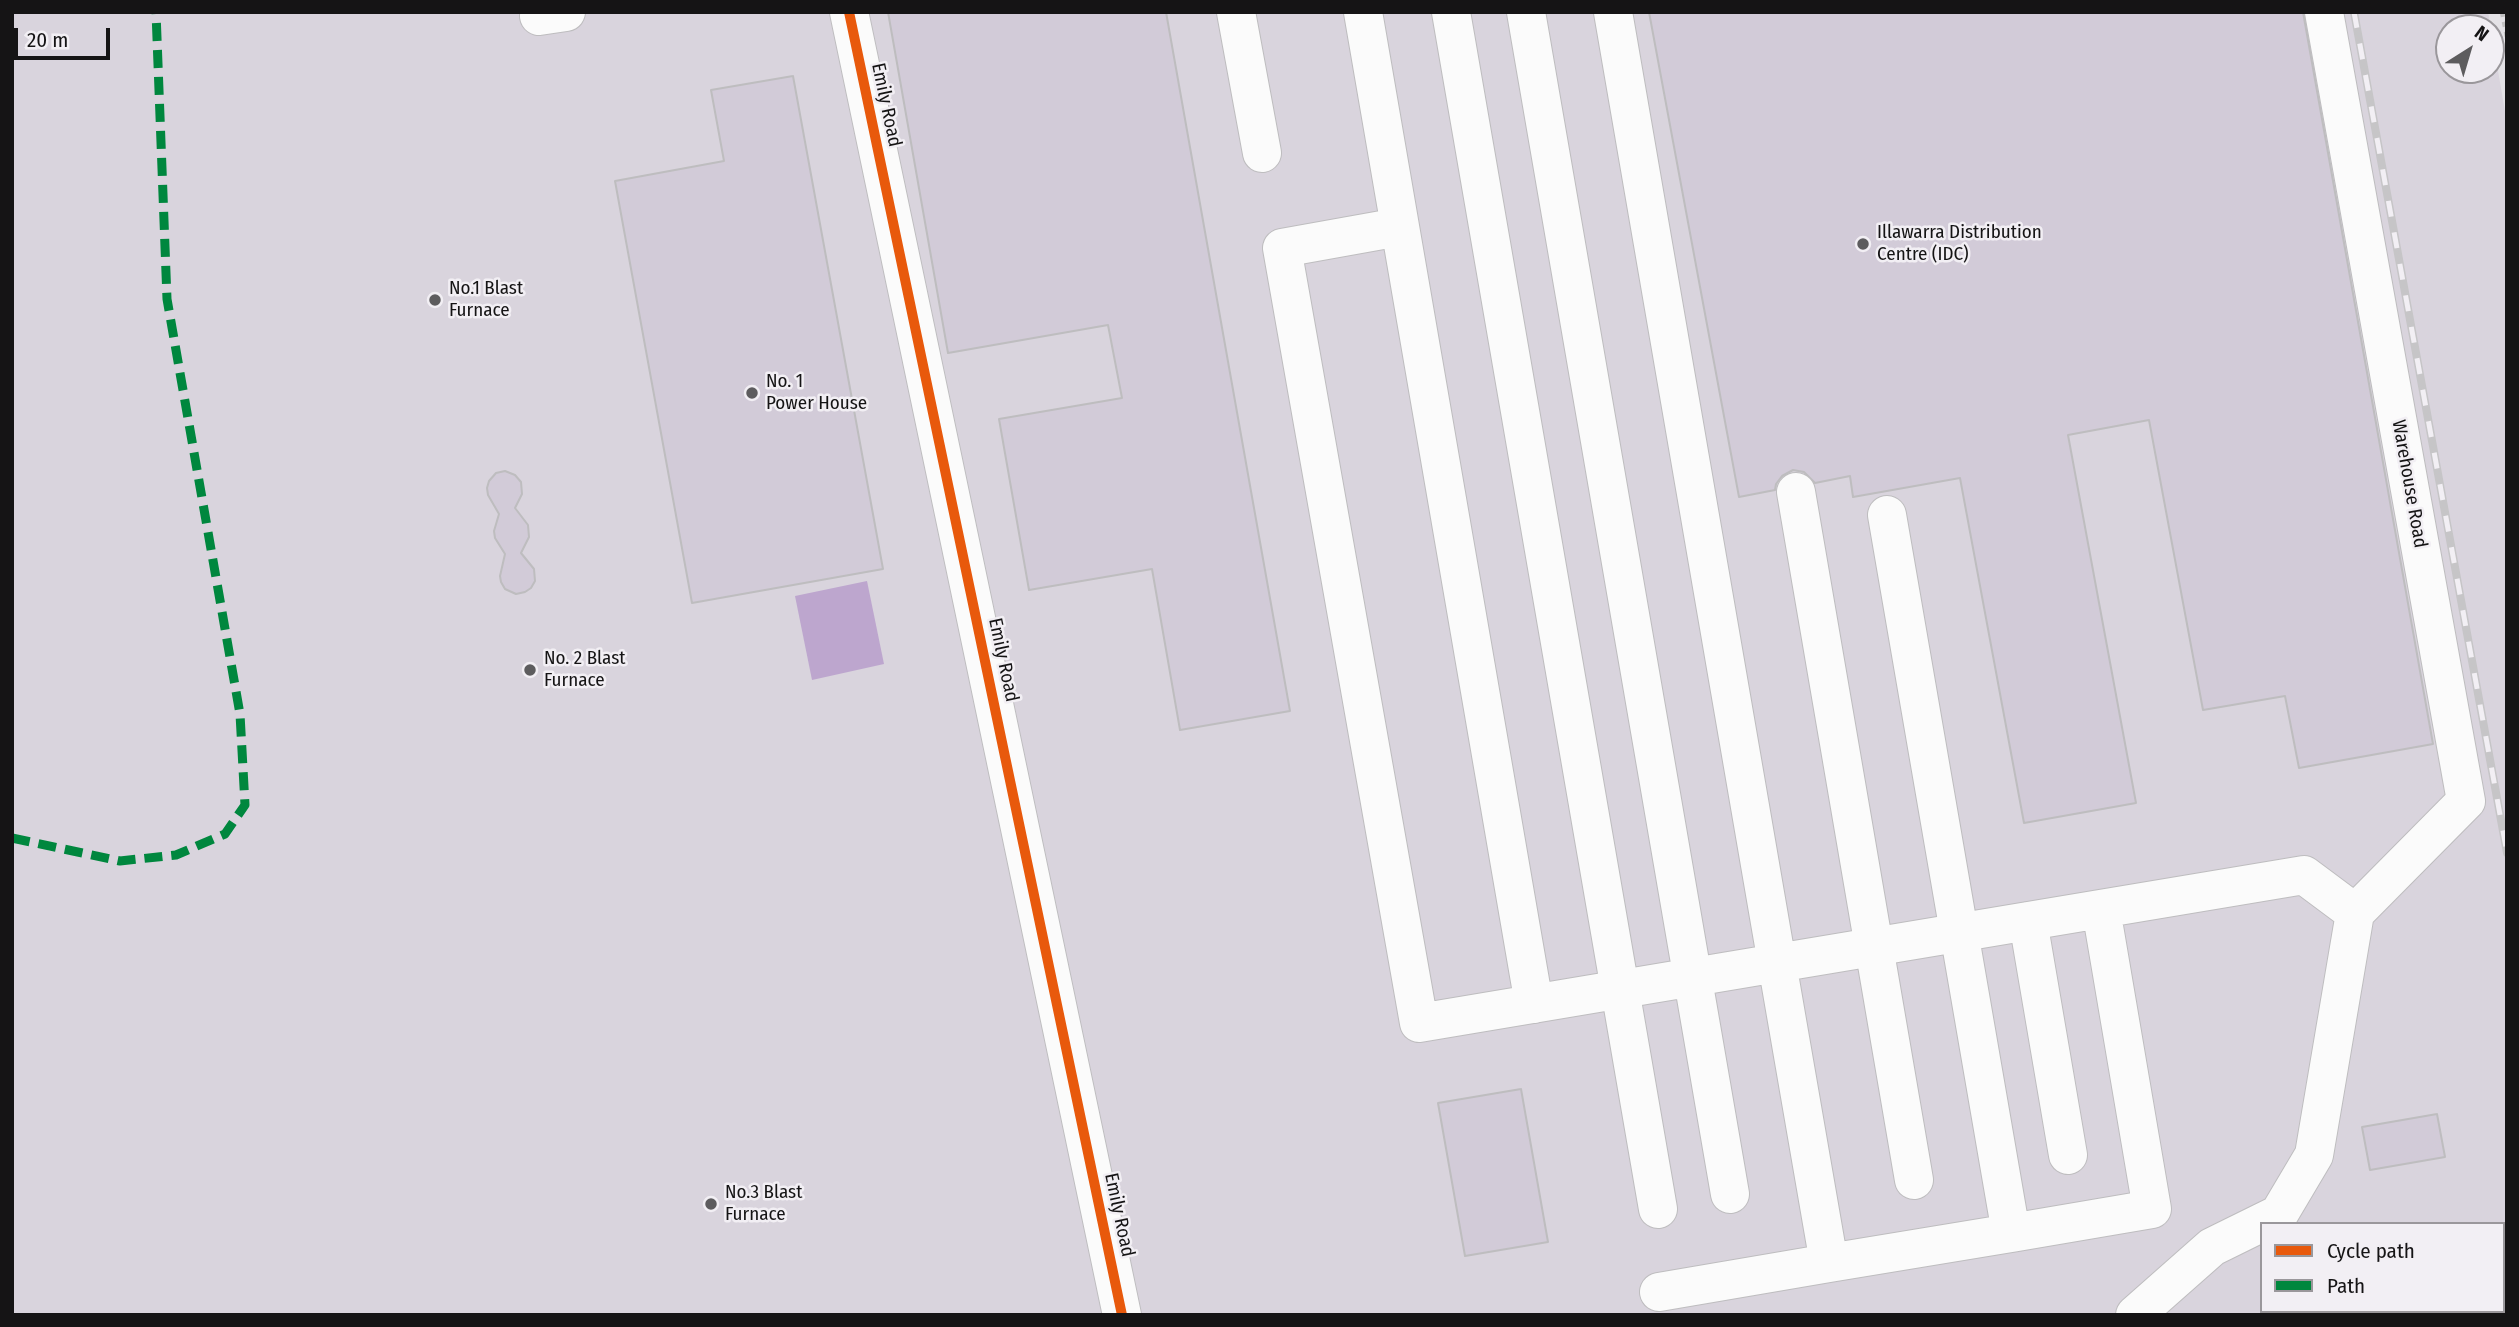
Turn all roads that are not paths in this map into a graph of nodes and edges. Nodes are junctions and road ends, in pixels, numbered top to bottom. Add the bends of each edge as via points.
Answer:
1 (849, 12) edge
2 (1236, 12) edge
3 (1363, 12) edge
4 (1451, 12) edge
5 (1526, 12) edge
6 (1614, 12) edge
7 (2324, 12) edge
8 (1262, 153) dead end
9 (1399, 227) junction
10 (1796, 492) dead end
11 (1887, 516) dead end
12 (2101, 909) junction
13 (2354, 913) junction
14 (2028, 921) junction
15 (1959, 933) junction
16 (1874, 947) junction
17 (1777, 963) junction
18 (1692, 977) junction
19 (1620, 989) junction
20 (1534, 1004) junction
21 (2068, 1155) dead end
22 (1914, 1180) dead end
23 (1730, 1194) dead end
24 (1658, 1209) dead end
25 (2263, 1222) edge
26 (2260, 1223) edge
27 (2011, 1233) junction
28 (1829, 1263) junction
29 (1659, 1292) dead end
30 (1122, 1315) edge
31 (2135, 1315) edge

1 - 30 street, Emily Road
2 - 8 street
3 - 9 street
4 - 19 street
5 - 18 street
6 - 17 street
7 - 13 street, Warehouse Road via 2466,801
9 - 20 street
9 - 20 street via 1282,248 1419,1023
10 - 16 street
11 - 15 street
12 - 13 street via 2304,875
12 - 14 street
12 - 27 street via 2152,1209
13 - 25 street via 2314,1155 2279,1214
14 - 15 street
14 - 21 street
15 - 16 street
15 - 27 street
16 - 17 street
16 - 22 street
17 - 18 street
17 - 28 street
18 - 19 street
18 - 23 street
19 - 20 street
19 - 24 street
26 - 31 street via 2212,1247
27 - 28 street
28 - 29 street

